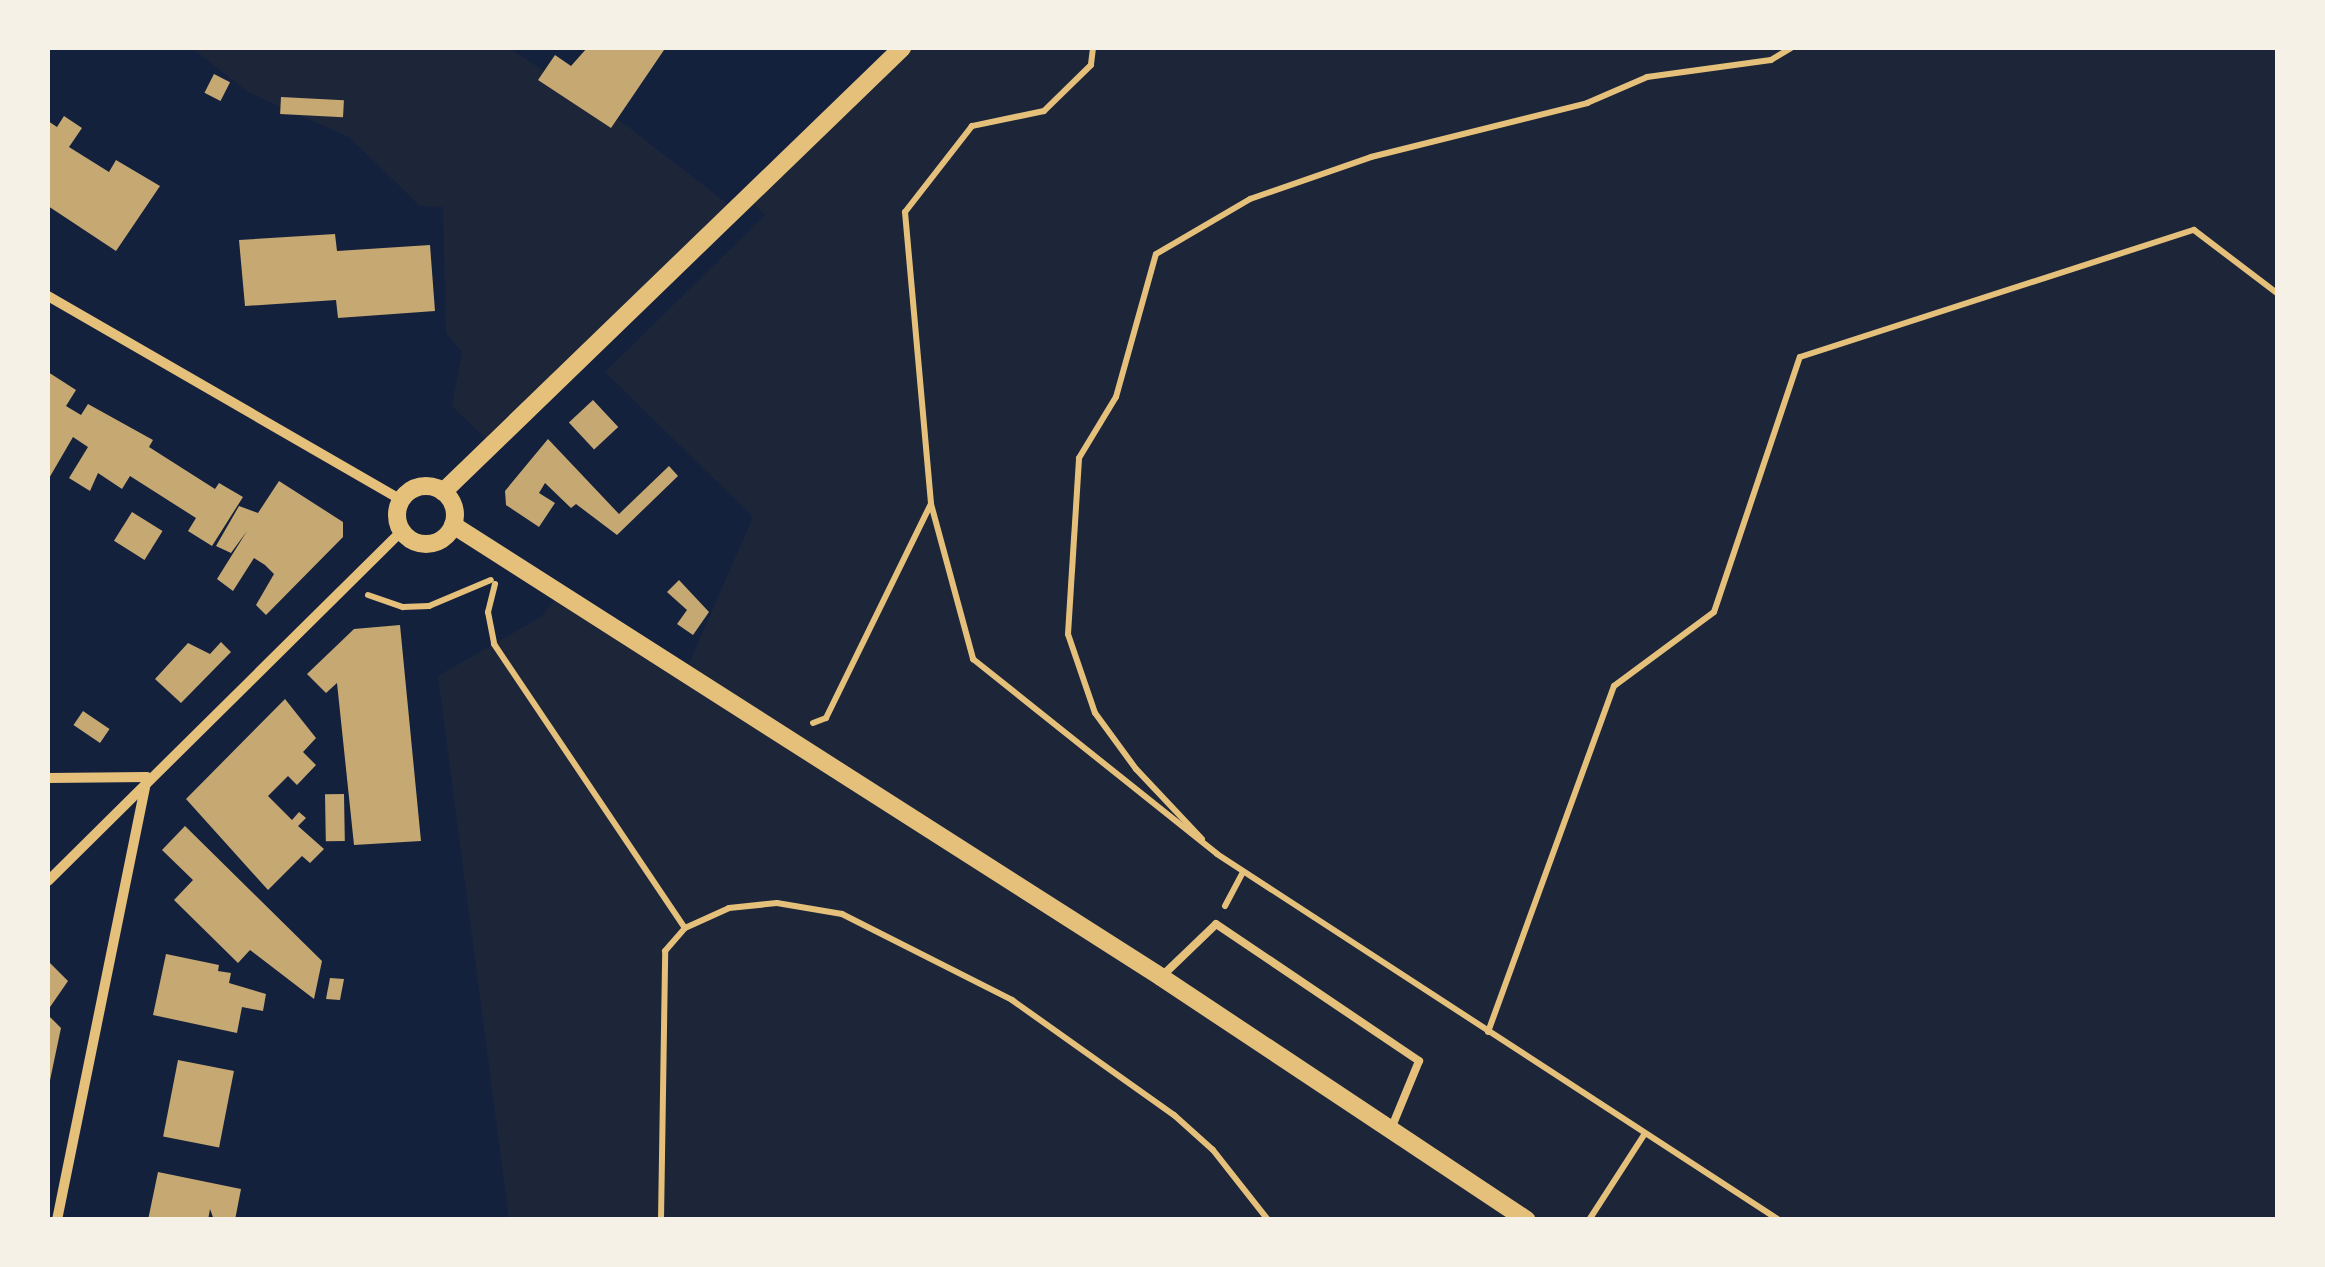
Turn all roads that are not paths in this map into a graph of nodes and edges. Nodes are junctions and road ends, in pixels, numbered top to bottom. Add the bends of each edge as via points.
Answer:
1 (902, 48) edge
2 (48, 296) edge
3 (443, 492) junction
4 (401, 500) junction
5 (453, 525) junction
6 (402, 531) junction
7 (147, 777) junction
8 (48, 778) edge
9 (48, 880) edge
10 (1161, 977) junction
11 (1392, 1128) junction
12 (58, 1220) edge
13 (1527, 1220) edge

1 - 3 street
2 - 4 street
3 - 4 street via 425,486
3 - 5 street via 454,507
4 - 6 street
5 - 6 street via 434,543 416,542
5 - 10 street
6 - 7 street
7 - 8 street
7 - 9 street
7 - 12 street
10 - 11 street
10 - 11 lane via 1216,924 1419,1061
11 - 13 street

